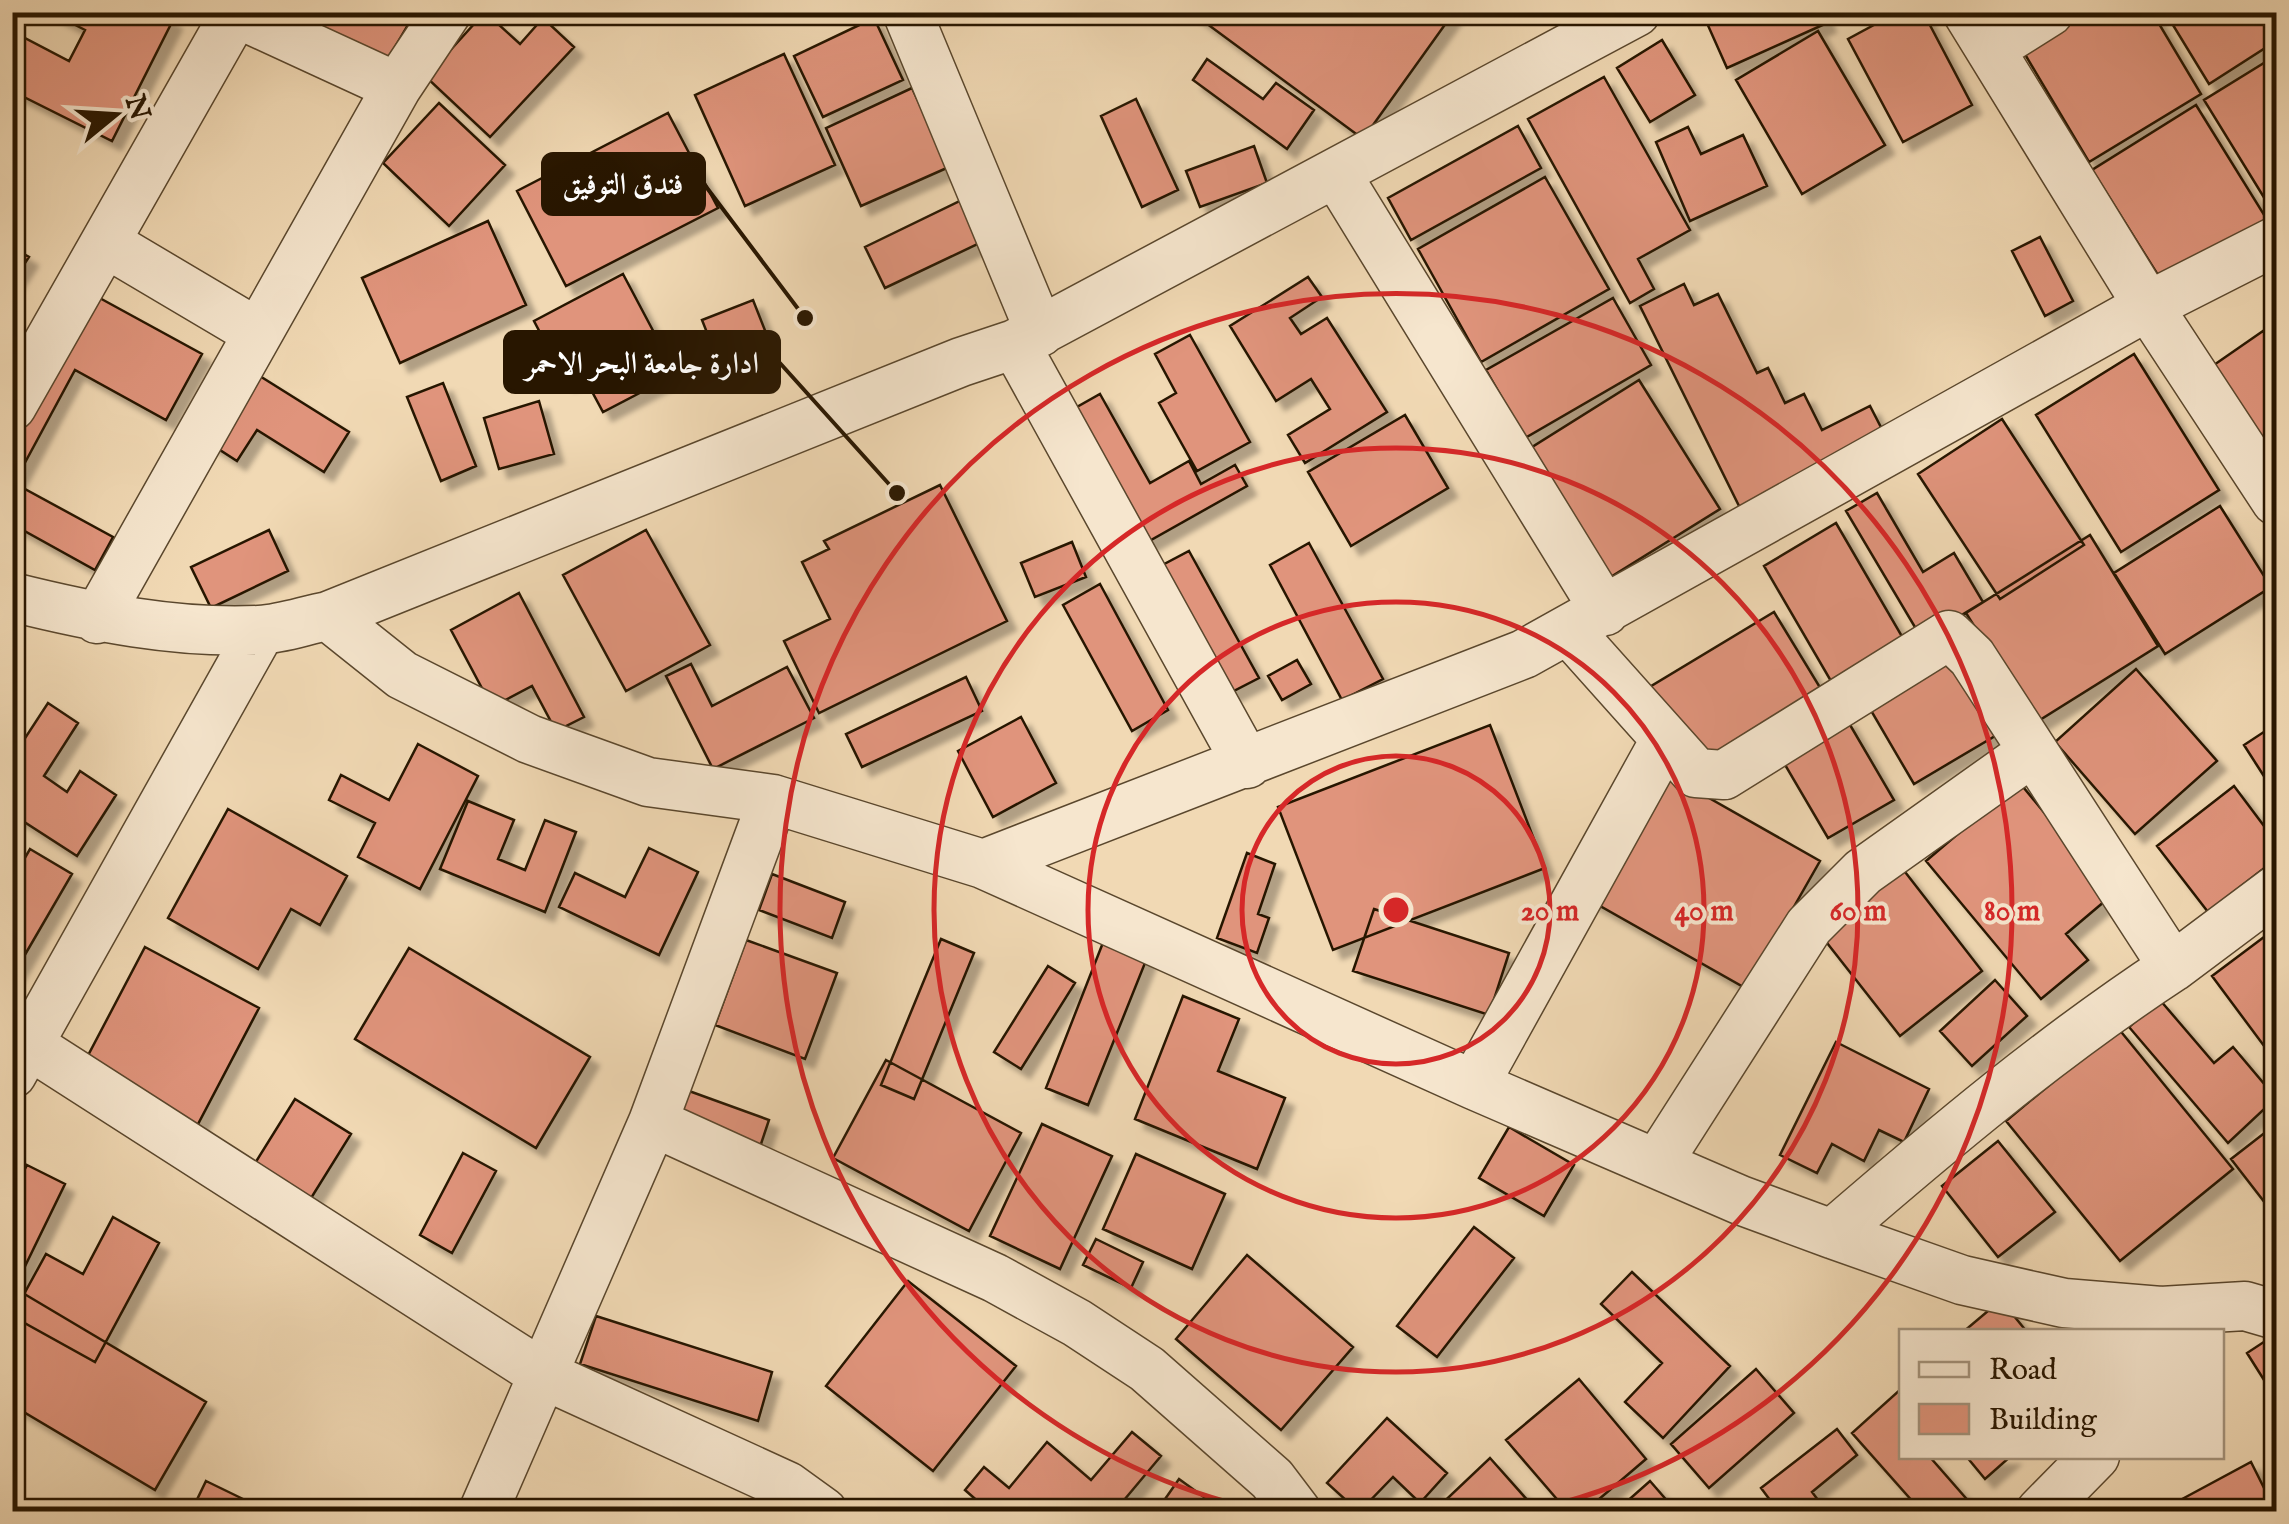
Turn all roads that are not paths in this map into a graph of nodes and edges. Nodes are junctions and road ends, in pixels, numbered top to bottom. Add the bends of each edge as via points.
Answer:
1 (447, 12) edge
2 (907, 12) edge
3 (1636, 12) edge
4 (2049, 12) edge
5 (236, 13) edge
6 (1978, 31) edge
7 (397, 87) junction
8 (1337, 175) junction
9 (2276, 241) edge
10 (106, 243) junction
11 (2148, 306) junction
12 (258, 333) junction
13 (1028, 338) junction
14 (12, 406) edge
15 (2276, 501) edge
16 (12, 597) edge
17 (328, 616) junction
18 (97, 618) junction
19 (1587, 621) junction
20 (261, 630) junction
21 (1664, 742) junction
22 (2032, 752) junction
23 (1246, 764) junction
24 (773, 799) junction
25 (983, 864) junction
26 (2276, 890) edge
27 (2173, 968) junction
28 (18, 1050) edge
29 (1474, 1085) junction
30 (654, 1122) junction
31 (1658, 1162) junction
32 (1832, 1234) junction
33 (2247, 1318) edge
34 (544, 1375) junction
35 (2092, 1459) edge
36 (483, 1512) edge
37 (823, 1512) edge
38 (1297, 1512) edge
39 (2040, 1512) edge

1 - 7 street
2 - 13 street
3 - 8 street
4 - 6 street
5 - 7 street
5 - 10 street
6 - 11 street
7 - 12 street
8 - 13 street
8 - 19 street
9 - 11 street
10 - 12 street
10 - 14 street
11 - 15 street
11 - 19 street
12 - 18 street
13 - 17 street
13 - 23 street
16 - 18 street
17 - 20 street
17 - 24 street via 402,675 529,739 648,782
18 - 20 street
19 - 21 street
19 - 23 street
20 - 28 street
21 - 22 street via 1696,772 1724,775 1949,635 1972,657
21 - 29 street
22 - 27 street
22 - 31 street via 1862,872 1810,926
23 - 25 street
24 - 25 street
24 - 30 street
25 - 29 street
26 - 27 street
27 - 32 street via 2082,1026
28 - 34 street
29 - 31 street
30 - 34 street
30 - 38 street via 995,1278 1076,1323 1147,1370 1272,1479
31 - 32 street
32 - 33 street via 1962,1280 2064,1304
34 - 36 street
34 - 37 street via 774,1480
35 - 39 street

